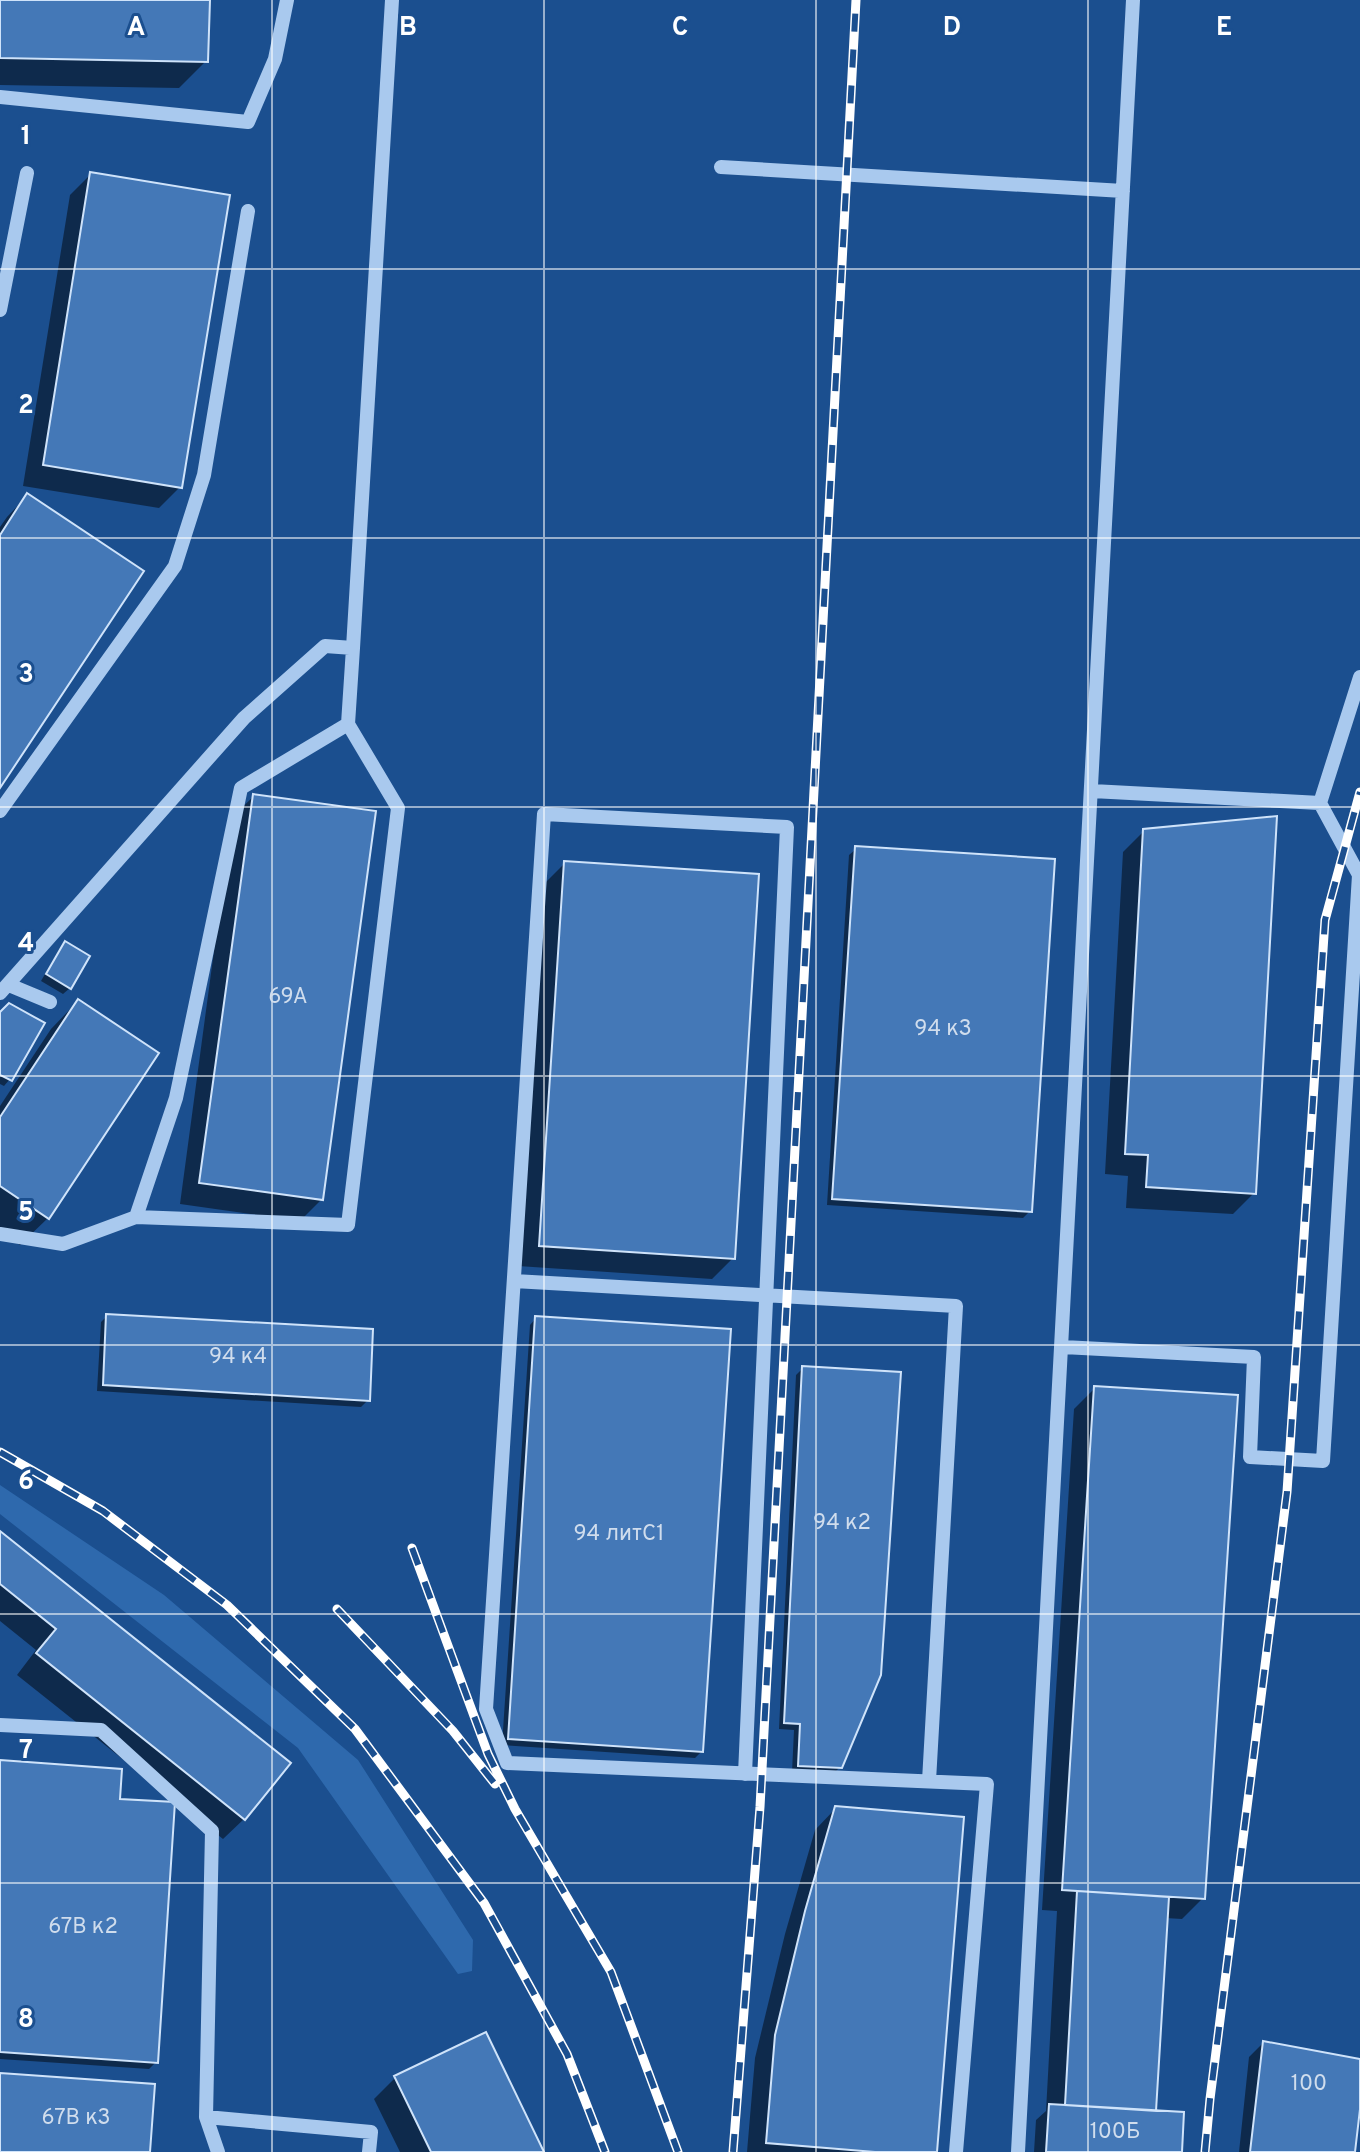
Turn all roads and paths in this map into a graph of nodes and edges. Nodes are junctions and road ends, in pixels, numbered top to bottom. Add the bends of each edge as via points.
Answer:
1 (287, 0) edge
2 (392, 0) edge
3 (1133, 0) edge
4 (0, 97) edge
5 (721, 167) dead end
6 (27, 173) dead end
7 (1123, 191) junction
8 (248, 211) dead end
9 (0, 310) edge
10 (353, 648) junction
11 (1360, 677) edge
12 (348, 724) junction
13 (1092, 791) junction
14 (1320, 803) junction
15 (0, 811) edge
16 (5, 989) edge
17 (50, 1002) dead end
18 (136, 1217) junction
19 (0, 1234) edge
20 (514, 1281) junction
21 (766, 1295) junction
22 (1063, 1347) junction
23 (0, 1725) edge
24 (745, 1774) junction
25 (929, 1781) junction
26 (206, 2117) junction
27 (218, 2152) edge
28 (369, 2152) edge
29 (956, 2152) edge
30 (1018, 2152) edge

1 - 4 lane via 275,59 248,122
2 - 10 lane
3 - 7 lane
5 - 7 lane
6 - 9 lane
7 - 13 lane
8 - 15 lane via 204,475 175,566
10 - 12 lane
10 - 16 lane via 325,646 244,718
11 - 14 lane
12 - 18 lane via 241,788 176,1098
12 - 18 lane via 398,808 348,1225
13 - 14 lane
13 - 22 lane
14 - 22 lane via 1359,875 1323,1461 1250,1457 1254,1357
16 - 17 lane
18 - 19 lane via 63,1244
20 - 21 lane
20 - 21 lane via 544,814 787,827
20 - 24 lane via 486,1709 507,1763
21 - 24 lane
21 - 25 lane via 956,1306
22 - 30 lane
23 - 26 lane via 101,1730 212,1831
24 - 25 lane
25 - 29 lane via 987,1784
26 - 27 lane
26 - 28 lane via 371,2132

